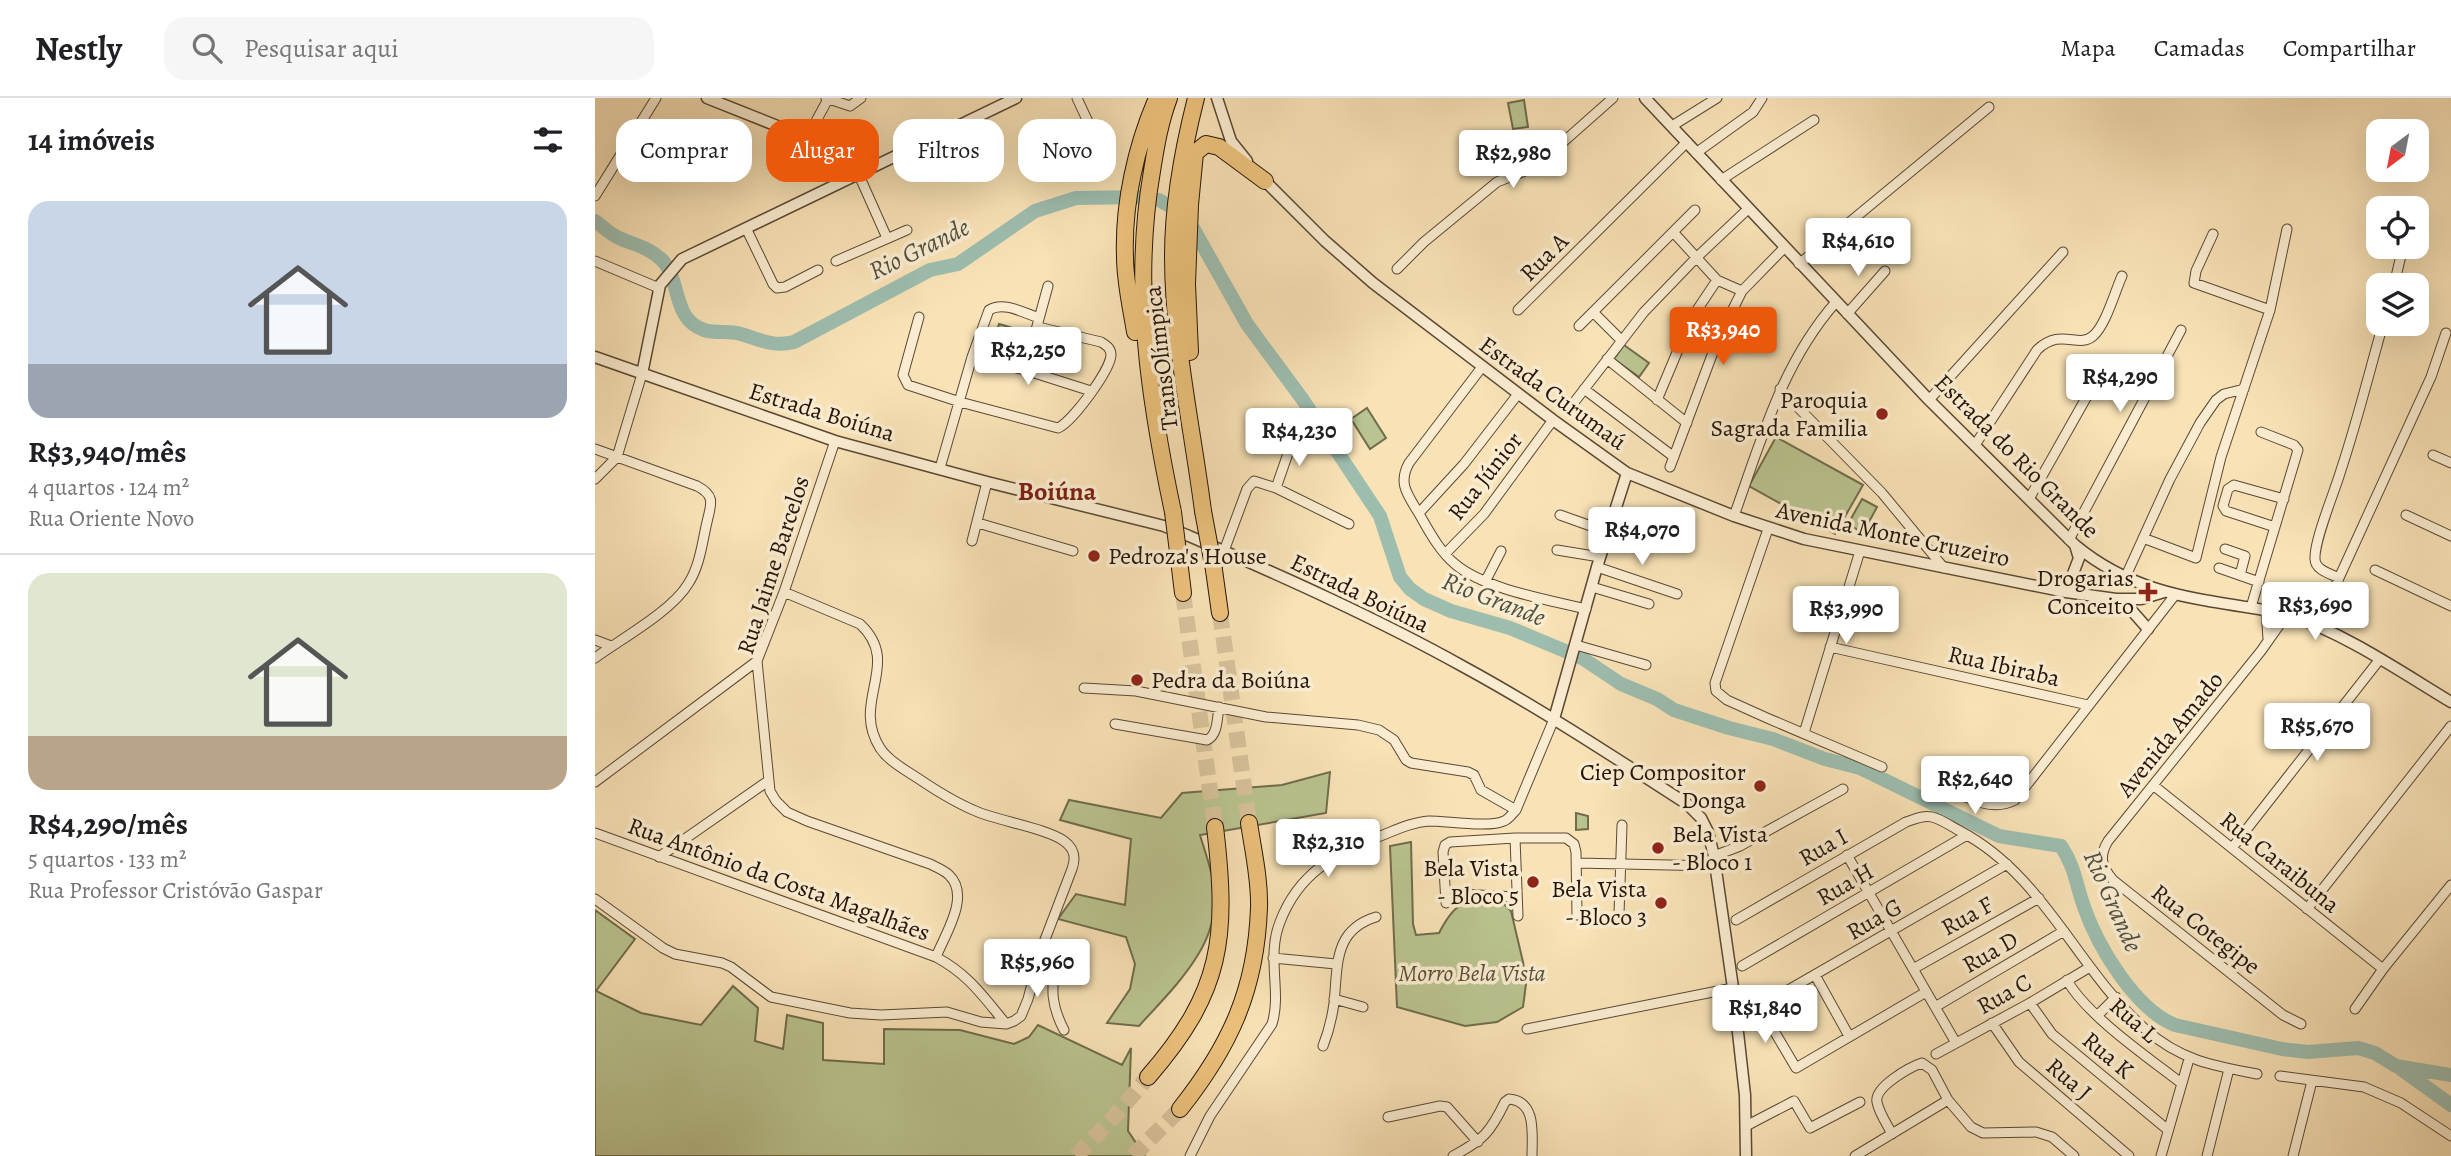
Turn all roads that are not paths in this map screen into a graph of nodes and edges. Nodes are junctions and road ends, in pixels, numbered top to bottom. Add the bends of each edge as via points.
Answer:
1 (656, 98) edge
2 (707, 98) edge
3 (861, 98) edge
4 (1016, 98) edge
5 (1077, 98) edge
6 (1157, 98) edge
7 (1169, 98) edge
8 (1196, 98) edge
9 (1217, 98) edge
10 (1613, 98) edge
11 (1644, 98) edge
12 (1717, 98) edge
13 (1762, 98) edge
14 (827, 99) edge
15 (1989, 107) dead end
16 (817, 119) edge
17 (1086, 119) edge
18 (1814, 120) dead end
19 (766, 122) edge
20 (1672, 126) junction
21 (1687, 142) junction
22 (1696, 153) junction
23 (879, 163) edge
24 (1721, 180) junction
25 (1265, 181) junction
26 (839, 182) edge
27 (859, 182) edge
28 (595, 196) edge
29 (1184, 200) junction
30 (1748, 209) junction
31 (1695, 211) dead end
32 (746, 228) junction
33 (2287, 229) dead end
34 (907, 230) dead end
35 (1674, 233) junction
36 (2213, 234) dead end
37 (887, 238) junction
38 (1784, 248) junction
39 (2063, 252) dead end
40 (1696, 258) junction
41 (595, 261) edge
42 (836, 261) dead end
43 (1799, 264) junction
44 (1397, 269) dead end
45 (818, 270) dead end
46 (1885, 271) dead end
47 (2122, 276) dead end
48 (1717, 279) junction
49 (659, 286) junction
50 (1048, 286) dead end
51 (1742, 291) junction
52 (1836, 302) junction
53 (1518, 310) dead end
54 (2270, 310) junction
55 (1593, 312) junction
56 (1847, 314) junction
57 (919, 317) dead end
58 (1039, 323) junction
59 (1580, 326) dead end
60 (2181, 330) dead end
61 (2446, 333) dead end
62 (2380, 336) edge
63 (1621, 340) junction
64 (972, 356) junction
65 (595, 357) edge
66 (1607, 359) junction
67 (1482, 367) junction
68 (2103, 368) dead end
69 (1025, 370) junction
70 (642, 374) junction
71 (1584, 389) junction
72 (1780, 389) junction
73 (2244, 389) junction
74 (1091, 391) junction
75 (1518, 394) junction
76 (1657, 400) junction
77 (1929, 400) junction
78 (960, 402) junction
79 (1572, 405) dead end
80 (1190, 413) junction
81 (1553, 421) junction
82 (1687, 424) junction
83 (2261, 432) dead end
84 (1293, 439) dead end
85 (835, 441) junction
86 (1975, 445) junction
87 (595, 449) edge
88 (2433, 455) dead end
89 (617, 457) junction
90 (1674, 457) junction
91 (2451, 463) edge
92 (1670, 467) dead end
93 (940, 468) junction
94 (1627, 473) junction
95 (1165, 478) junction
96 (595, 479) edge
97 (987, 482) junction
98 (1276, 488) junction
99 (2029, 499) junction
100 (2284, 499) junction
101 (1419, 513) junction
102 (1560, 515) dead end
103 (1734, 516) junction
104 (2406, 516) dead end
105 (978, 523) junction
106 (1349, 524) dead end
107 (2274, 527) junction
108 (1768, 529) junction
109 (1609, 531) junction
110 (2451, 536) edge
111 (2143, 538) junction
112 (972, 541) dead end
113 (2072, 542) junction
114 (1644, 545) dead end
115 (2225, 549) dead end
116 (1557, 550) dead end
117 (1073, 551) dead end
118 (1224, 551) junction
119 (1501, 551) dead end
120 (1860, 551) junction
121 (1445, 554) junction
122 (2082, 556) junction
123 (1599, 562) junction
124 (1944, 568) junction
125 (2220, 568) dead end
126 (2375, 570) dead end
127 (2240, 575) junction
128 (2125, 578) junction
129 (2339, 578) junction
130 (1486, 580) junction
131 (2259, 582) junction
132 (1592, 587) junction
133 (783, 592) junction
134 (2066, 592) junction
135 (1183, 593) tunnel mouth
136 (1677, 594) dead end
137 (2170, 594) junction
138 (2116, 599) junction
139 (1649, 604) dead end
140 (2451, 606) edge
141 (2251, 607) junction
142 (1586, 610) junction
143 (2266, 610) junction
144 (1220, 613) tunnel mouth
145 (2287, 614) junction
146 (2319, 627) junction
147 (2148, 629) junction
148 (2268, 639) junction
149 (595, 640) edge
150 (611, 646) junction
151 (1576, 647) junction
152 (1830, 647) junction
153 (595, 658) edge
154 (2380, 659) junction
155 (757, 661) junction
156 (1646, 665) dead end
157 (1083, 688) dead end
158 (2451, 702) edge
159 (2088, 705) junction
160 (1219, 707) junction
161 (1555, 719) junction
162 (1115, 724) dead end
163 (2451, 726) edge
164 (1804, 733) junction
165 (1882, 767) dead end
166 (597, 778) edge
167 (768, 780) junction
168 (1936, 782) dead end
169 (2153, 785) junction
170 (1843, 789) dead end
171 (1516, 810) junction
172 (1249, 822) tunnel mouth
173 (1622, 825) dead end
174 (1215, 827) tunnel mouth
175 (595, 833) edge
176 (1967, 835) junction
177 (1515, 838) junction
178 (2232, 849) junction
179 (2101, 852) joint
180 (1847, 855) junction
181 (659, 856) junction
182 (1714, 861) junction
183 (1577, 863) junction
184 (1621, 863) junction
185 (2007, 864) junction
186 (2451, 885) edge
187 (1869, 892) junction
188 (1460, 894) dead end
189 (1516, 897) junction
190 (2039, 898) junction
191 (595, 899) edge
192 (1446, 902) dead end
193 (2307, 909) junction
194 (1619, 914) dead end
195 (1577, 915) dead end
196 (1518, 916) dead end
197 (1376, 917) dead end
198 (1736, 920) dead end
199 (1892, 931) junction
200 (2064, 931) junction
201 (1041, 950) junction
202 (936, 957) junction
203 (1273, 958) junction
204 (1336, 964) junction
205 (1742, 966) dead end
206 (2090, 967) junction
207 (1913, 968) junction
208 (2383, 970) junction
209 (1815, 975) junction
210 (2067, 980) junction
211 (1733, 988) junction
212 (1926, 992) junction
213 (2116, 997) junction
214 (1334, 999) junction
215 (2031, 1003) junction
216 (1363, 1007) dead end
217 (1760, 1007) junction
218 (1935, 1007) junction
219 (2355, 1009) dead end
220 (2098, 1015) junction
221 (1736, 1020) junction
222 (1992, 1023) junction
223 (1006, 1024) junction
224 (2301, 1024) dead end
225 (1527, 1029) dead end
226 (1063, 1030) dead end
227 (1849, 1036) junction
228 (1956, 1043) junction
229 (1323, 1046) dead end
230 (1936, 1054) dead end
231 (2189, 1059) junction
232 (2229, 1069) junction
233 (2257, 1074) dead end
234 (2280, 1076) dead end
235 (1148, 1077) tunnel mouth
236 (2312, 1081) junction
237 (2181, 1083) junction
238 (1948, 1100) junction
239 (1860, 1102) dead end
240 (1180, 1110) tunnel mouth
241 (1388, 1117) dead end
242 (1746, 1126) junction
243 (2168, 1130) junction
244 (1892, 1134) junction
245 (2451, 1136) edge
246 (1478, 1142) junction
247 (1190, 1156) edge
248 (1453, 1156) edge
249 (1532, 1156) edge
250 (1748, 1156) edge
251 (1855, 1156) edge
252 (2074, 1156) edge
253 (2129, 1156) edge
254 (2161, 1156) edge
255 (2207, 1156) edge
256 (2293, 1156) edge

1 - 28 street
2 - 19 street
3 - 14 street via 850,106
4 - 23 street
5 - 17 street
6 - 95 highway via 1135,167 1125,256 1157,458
7 - 95 highway, TransOlímpica via 1150,180 1142,263 1150,387
8 - 29 highway, TransOlímpica via 1184,153
9 - 25 street, Estrada Curumaú via 1231,141
10 - 44 street via 1535,167 1497,182
11 - 20 street, Estrada do Rio Grande
12 - 20 street
13 - 22 street via 1753,112
14 - 16 street
15 - 43 street
18 - 24 street
20 - 21 street, Estrada do Rio Grande
21 - 22 street, Estrada do Rio Grande
21 - 53 street, Rua A
22 - 24 street, Estrada do Rio Grande
24 - 30 street, Estrada do Rio Grande
25 - 29 highway via 1219,147 1206,144 1197,149
25 - 67 street, Estrada Curumaú via 1355,267
26 - 32 street
27 - 37 street
29 - 80 highway via 1194,391
29 - 80 highway, TransOlímpica via 1175,225 1174,291
30 - 38 street, Estrada do Rio Grande
30 - 40 street
31 - 35 street
32 - 45 street via 777,288
32 - 49 street via 682,259
33 - 54 street
34 - 37 street
35 - 40 street
35 - 55 street
36 - 54 street via 2194,283
37 - 42 street
38 - 43 street, Estrada do Rio Grande
38 - 51 street
39 - 77 street
40 - 48 street
40 - 63 street
41 - 49 street
43 - 52 street, Estrada do Rio Grande
46 - 56 street
47 - 86 street via 2092,337 2045,342
48 - 51 street
48 - 76 street via 1691,319
49 - 70 street
50 - 58 street
51 - 82 street via 1718,339
52 - 56 street, Estrada do Rio Grande
52 - 72 street via 1808,336
54 - 73 street
55 - 59 street
55 - 63 street
56 - 77 street, Estrada do Rio Grande
57 - 78 street via 905,381
58 - 64 street via 997,306 989,310
58 - 69 street
58 - 74 street via 1105,345 1111,355
60 - 113 street
61 - 129 street via 2431,377
62 - 129 street via 2315,560 2322,570
63 - 66 street
64 - 69 street
64 - 78 street
65 - 70 street, Estrada Boiúna
66 - 71 street
66 - 76 street
67 - 75 street, Estrada Curumaú
67 - 101 street via 1405,471 1403,485
68 - 99 street
69 - 74 street
70 - 85 street, Estrada Boiúna
70 - 89 street
71 - 79 street
71 - 90 street
72 - 103 street
72 - 124 street via 1882,493
73 - 111 street via 2216,400 2200,423
73 - 111 street via 2212,487 2196,558
74 - 78 street via 1071,419 1058,428
75 - 81 street, Estrada Curumaú
75 - 101 street
76 - 82 street
77 - 86 street, Estrada do Rio Grande
78 - 93 street
80 - 144 highway, TransOlímpica, bridge
81 - 94 street, Estrada Curumaú
81 - 121 street, Rua Júnior via 1484,514
82 - 90 street
83 - 100 street via 2298,450
84 - 98 street
85 - 93 street, Estrada Boiúna
85 - 133 street, Rua Jaime Barcelos
86 - 99 street, Estrada do Rio Grande
87 - 89 street
88 - 91 street
89 - 96 street
89 - 150 street via 697,486 711,502 698,564 689,583 660,612
90 - 92 street
93 - 97 street, Estrada Boiúna
94 - 103 street, Avenida Monte Cruzeiro
94 - 109 street, Estrada Curumaú
95 - 135 highway, TransOlímpica, bridge
97 - 105 street
97 - 118 street, Estrada Boiúna via 1164,526
98 - 106 street
98 - 118 street via 1251,483
99 - 113 street, Estrada do Rio Grande
100 - 107 street
100 - 107 street via 2234,485 2228,489 2226,511
101 - 121 street
102 - 109 street
103 - 108 street, Avenida Monte Cruzeiro
104 - 110 street
105 - 112 street
105 - 117 street
107 - 131 street
108 - 120 street, Avenida Monte Cruzeiro
108 - 164 street via 1716,691
109 - 114 street
109 - 123 street, Estrada Curumaú
111 - 128 street
113 - 122 street
115 - 127 street via 2245,556
116 - 123 street
118 - 161 street, Estrada Boiúna via 1364,616
119 - 130 street
120 - 124 street, Avenida Monte Cruzeiro
120 - 152 street
121 - 130 street via 1466,572
122 - 128 street, Estrada do Rio Grande
122 - 134 street
123 - 132 street, Estrada Curumaú
123 - 136 street
124 - 134 street, Avenida Monte Cruzeiro
125 - 127 street
126 - 140 street
127 - 131 street
128 - 137 street, Estrada do Rio Grande
129 - 146 street
130 - 142 street
131 - 141 street
132 - 139 street
132 - 142 street, Estrada Curumaú
133 - 155 street, Rua Jaime Barcelos
133 - 201 street via 860,624 870,633 879,661 870,698 870,725 881,751 942,794 978,812 1058,837 1072,850 1072,869
134 - 138 street, Avenida Monte Cruzeiro
137 - 138 street, Avenida Monte Cruzeiro
137 - 141 street, Estrada do Rio Grande
137 - 147 street
138 - 147 street
141 - 143 street, Estrada do Rio Grande
142 - 151 street, Estrada Curumaú
143 - 145 street, Estrada do Rio Grande
143 - 148 street
145 - 146 street, Estrada do Rio Grande
145 - 148 street, Avenida Amado
146 - 154 street, Estrada do Rio Grande
147 - 159 street
148 - 169 street, Avenida Amado
149 - 150 street
150 - 153 street
151 - 156 street
151 - 161 street, Estrada Curumaú
152 - 159 street, Rua Ibiraba
152 - 164 street
154 - 158 street, Estrada do Rio Grande
154 - 178 street
155 - 166 street
155 - 167 street, Rua Jaime Barcelos
157 - 160 street via 1136,691
159 - 168 street via 2015,800 2005,805 1982,803
160 - 162 street via 1214,734 1206,740
160 - 171 street via 1379,730 1394,740 1411,763 1468,772 1481,790
161 - 171 street, Estrada Curumaú
161 - 182 street, Estrada Boiúna via 1688,804 1708,832
163 - 193 street
164 - 165 street
167 - 181 street
167 - 202 street, Rua Jaime Barcelos via 776,801 787,811 948,874 959,891 958,901
169 - 178 street, Rua Caraibuna
169 - 179 street, Avenida Amado
170 - 182 street
171 - 203 street via 1495,823 1417,822 1345,850 1322,864 1290,901 1279,925
172 - 240 highway via 1259,906 1250,975 1238,1017 1222,1049
173 - 184 street
174 - 235 highway via 1221,893 1218,953 1192,1020
175 - 181 street, Rua Antônio da Costa Magalhães
176 - 180 street, Rua I via 1922,816
176 - 185 street
176 - 187 street, Rua H
177 - 183 street via 1566,838 1573,844
177 - 189 street
177 - 192 street via 1445,845
178 - 193 street, Rua Caraibuna
179 - 224 street, Rua Cotegipe via 2113,880 2283,1015
180 - 187 street
180 - 198 street, Rua I
181 - 202 street, Rua Antônio da Costa Magalhães
182 - 184 street
182 - 211 street, Estrada Boiúna
183 - 184 street
183 - 195 street
184 - 194 street
185 - 190 street
185 - 199 street, Rua G
186 - 208 street
187 - 199 street
187 - 205 street, Rua H
188 - 189 street
189 - 196 street
190 - 200 street
190 - 207 street, Rua F
191 - 223 street via 663,948 731,967 771,997 849,1013 947,1012
193 - 208 street, Rua Caraibuna
197 - 204 street via 1352,929
199 - 207 street
199 - 209 street, Rua G
200 - 206 street
200 - 218 street, Rua D
201 - 223 street via 1021,1016
201 - 226 street via 1055,960 1052,998
202 - 223 street, Rua Antônio da Costa Magalhães via 971,981
203 - 204 street
203 - 247 street via 1276,1006 1272,1024 1210,1116
204 - 214 street
206 - 210 street, Rua C
206 - 213 street
207 - 212 street
208 - 219 street
209 - 217 street, Rua G
209 - 227 street
210 - 215 street, Rua C
210 - 220 street, Rua L
211 - 221 street, Estrada Boiúna
211 - 225 street
212 - 218 street
212 - 227 street
213 - 220 street
213 - 231 street via 2147,1030
214 - 216 street
214 - 229 street
215 - 222 street, Rua C
215 - 243 street, Rua K via 2052,1034
217 - 221 street, Rua G
217 - 227 street via 1796,1068
218 - 228 street
220 - 237 street, Rua L
221 - 242 street, Estrada Boiúna
222 - 228 street, Rua C
222 - 253 street, Rua J via 2019,1062
228 - 230 street, Rua C
231 - 232 street
231 - 237 street
232 - 233 street
232 - 255 street
234 - 236 street
236 - 245 street via 2364,1087 2401,1103
236 - 256 street
237 - 243 street
238 - 244 street
238 - 244 street via 1927,1065 1913,1066 1877,1095
238 - 252 street via 1971,1127 1983,1133 2036,1132
239 - 242 street via 1810,1128 1794,1101
241 - 246 street via 1447,1107
242 - 250 street, Estrada Boiúna
243 - 254 street
244 - 251 street
246 - 248 street
246 - 249 street via 1505,1102 1516,1099 1528,1109

